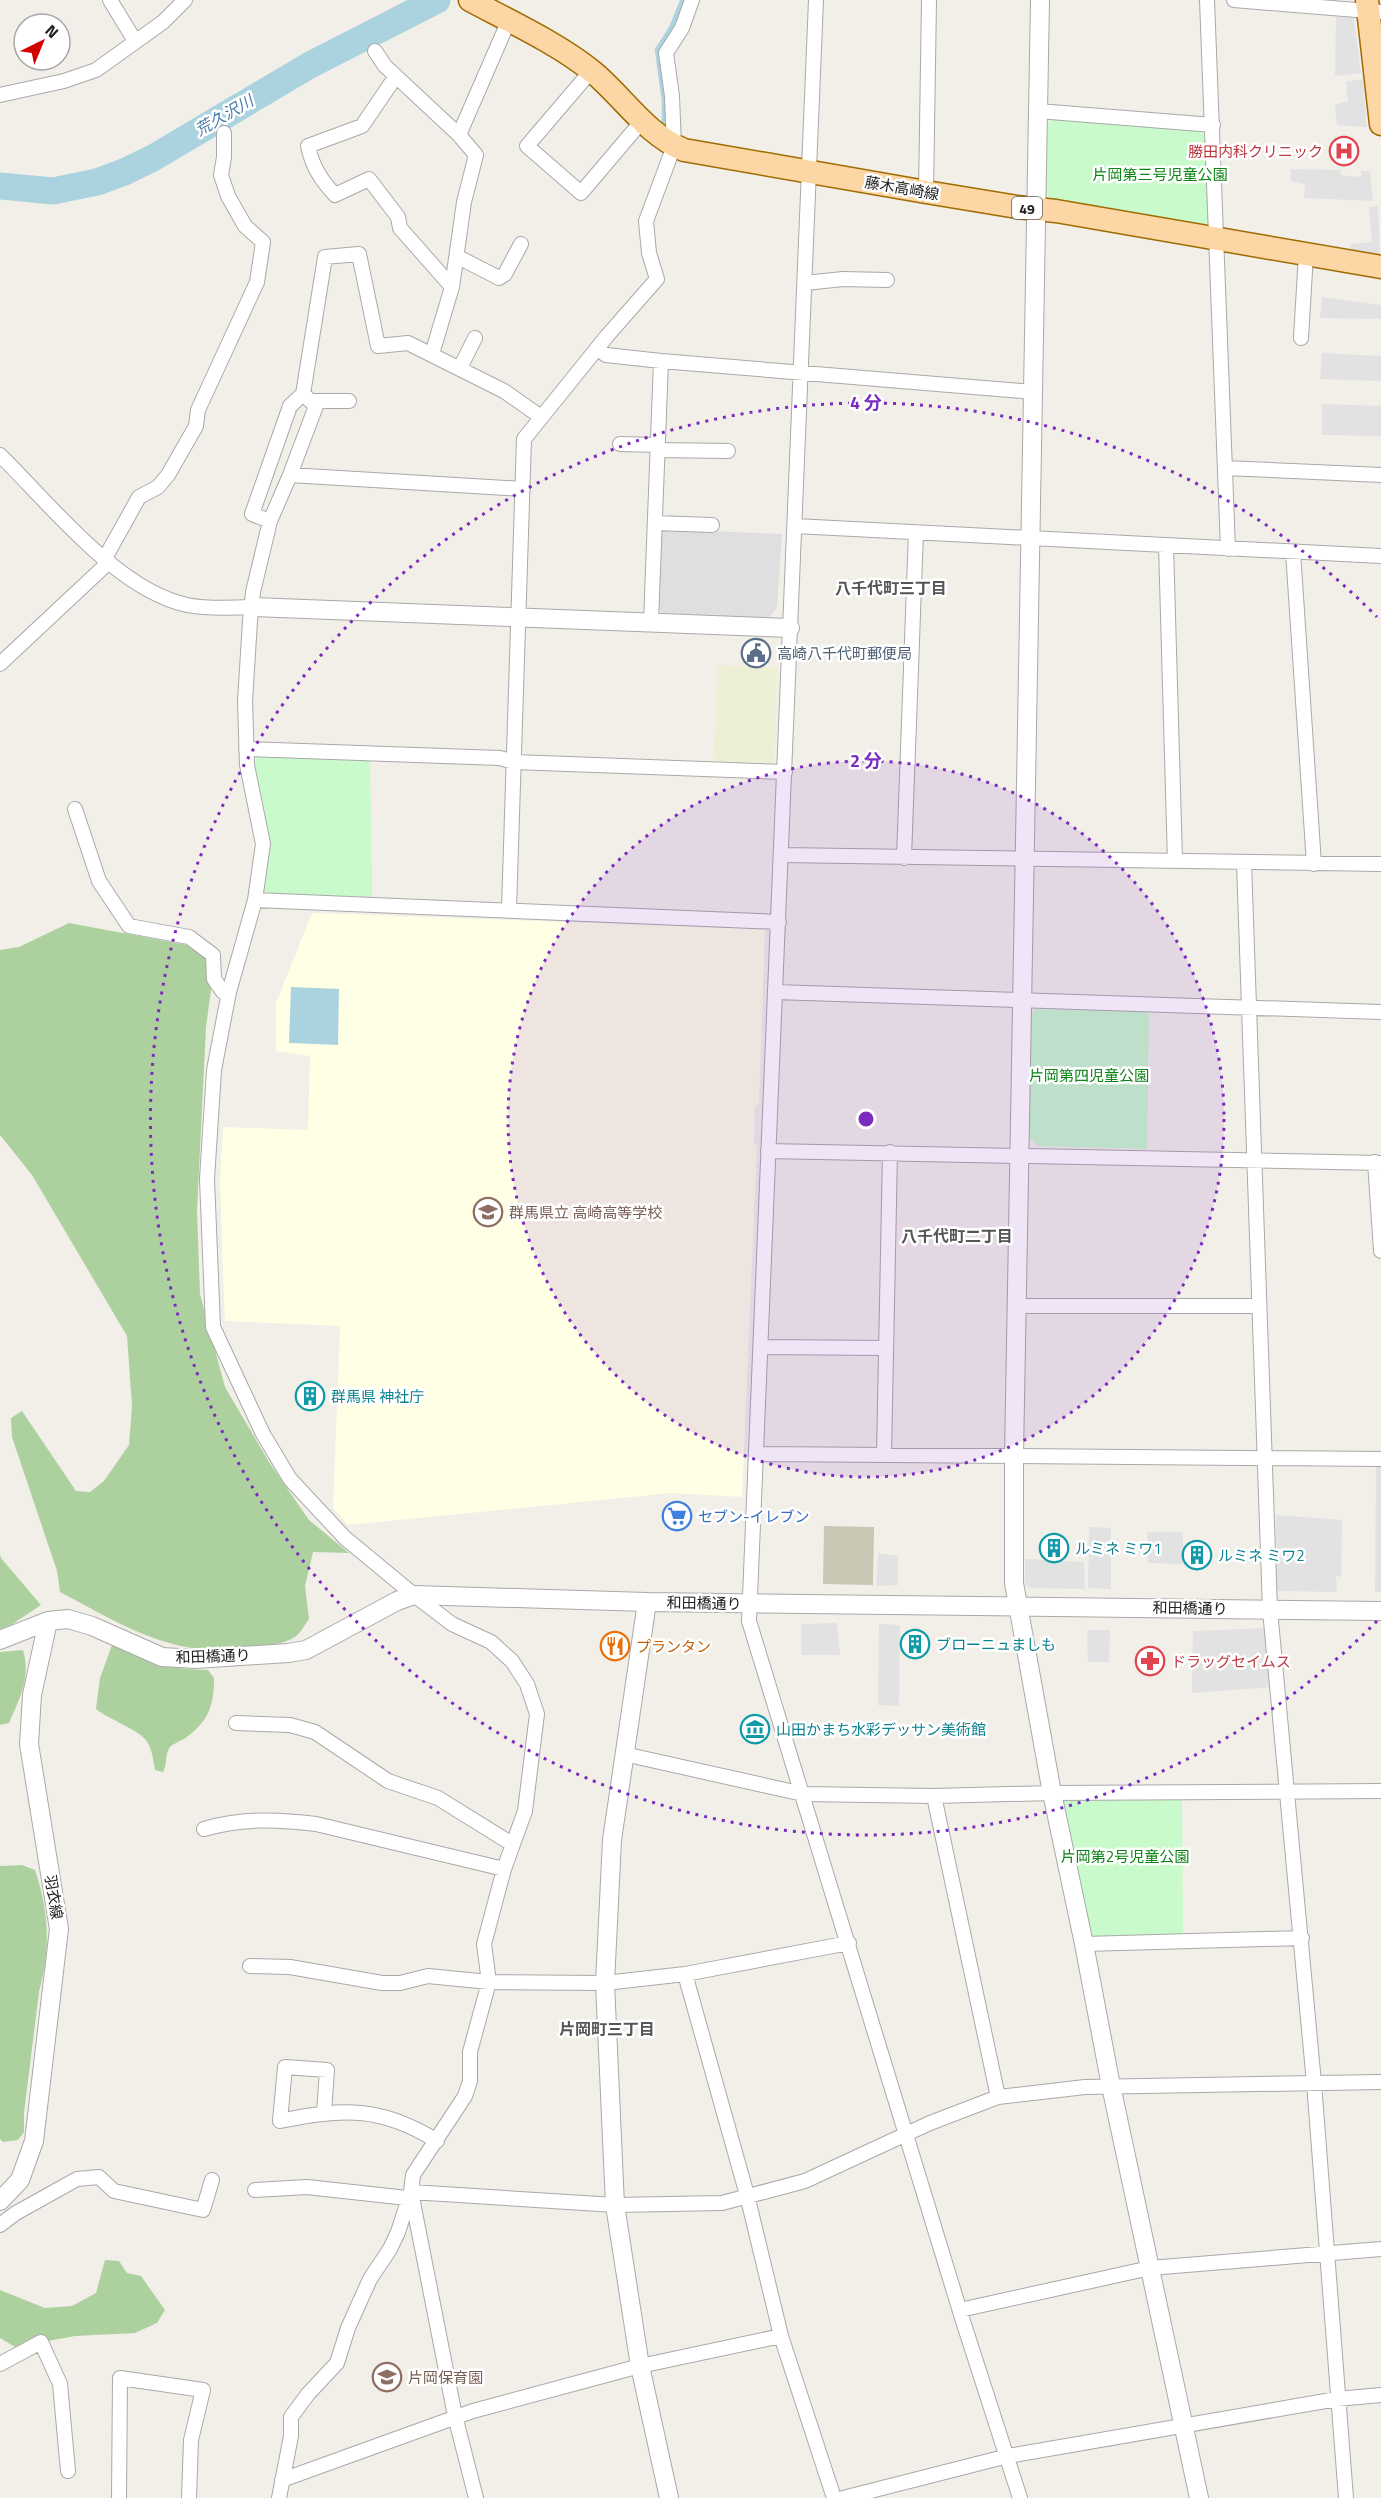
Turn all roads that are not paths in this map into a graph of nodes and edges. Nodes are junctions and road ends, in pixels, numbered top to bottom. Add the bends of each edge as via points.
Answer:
1 (110, 0) edge
2 (185, 0) edge
3 (470, 0) edge
4 (692, 0) edge
5 (816, 0) edge
6 (929, 0) edge
7 (1040, 0) edge
8 (1207, 0) edge
9 (1234, 0) edge
10 (1372, 7) edge
11 (508, 20) junction
12 (135, 41) junction
13 (375, 51) dead end
14 (591, 70) junction
15 (396, 76) junction
16 (0, 95) edge
17 (1038, 111) junction
18 (642, 121) junction
19 (1381, 124) edge
20 (1212, 125) junction
21 (224, 133) dead end
22 (459, 135) junction
23 (674, 146) junction
24 (809, 172) junction
25 (926, 192) junction
26 (1037, 209) junction
27 (1216, 238) junction
28 (521, 244) dead end
29 (1306, 254) junction
30 (458, 257) junction
31 (1381, 267) edge
32 (887, 280) dead end
33 (806, 283) junction
34 (452, 287) junction
35 (476, 338) dead end
36 (1301, 338) dead end
37 (598, 349) junction
38 (432, 354) junction
39 (661, 362) junction
40 (460, 368) junction
41 (801, 373) junction
42 (1033, 392) junction
43 (307, 398) junction
44 (349, 401) dead end
45 (542, 417) junction
46 (620, 444) dead end
47 (657, 447) junction
48 (728, 451) dead end
49 (0, 455) edge
50 (1225, 468) junction
51 (290, 475) junction
52 (1381, 475) edge
53 (523, 489) junction
54 (270, 521) junction
55 (655, 523) junction
56 (712, 525) dead end
57 (795, 526) junction
58 (916, 532) junction
59 (1031, 538) junction
60 (1166, 544) junction
61 (1228, 549) junction
62 (1293, 552) junction
63 (1381, 556) edge
64 (107, 560) junction
65 (251, 608) junction
66 (518, 617) junction
67 (651, 622) junction
68 (790, 628) junction
69 (0, 664) edge
70 (246, 749) junction
71 (514, 762) junction
72 (785, 772) junction
73 (75, 809) dead end
74 (781, 855) junction
75 (904, 858) junction
76 (1026, 859) junction
77 (1175, 861) junction
78 (1244, 864) junction
79 (1314, 864) junction
80 (1381, 864) edge
81 (255, 900) junction
82 (509, 909) junction
83 (779, 922) junction
84 (229, 992) junction
85 (775, 992) junction
86 (1023, 1001) junction
87 (1249, 1008) junction
88 (1381, 1012) edge
89 (768, 1151) junction
90 (890, 1152) junction
91 (1020, 1155) junction
92 (1254, 1160) junction
93 (1378, 1162) edge
94 (1381, 1251) edge
95 (1017, 1306) junction
96 (1259, 1306) junction
97 (761, 1347) junction
98 (885, 1348) junction
99 (757, 1454) junction
100 (884, 1455) junction
101 (1014, 1456) junction
102 (1265, 1457) junction
103 (1381, 1459) edge
104 (414, 1595) junction
105 (647, 1602) junction
106 (749, 1603) junction
107 (1019, 1606) junction
108 (1270, 1610) junction
109 (1381, 1611) edge
110 (48, 1621) junction
111 (0, 1640) edge
112 (236, 1723) dead end
113 (624, 1754) junction
114 (1288, 1791) junction
115 (1381, 1791) edge
116 (1052, 1793) junction
117 (803, 1794) junction
118 (934, 1796) junction
119 (204, 1829) dead end
120 (512, 1845) junction
121 (504, 1869) junction
122 (1302, 1938) junction
123 (849, 1943) junction
124 (1084, 1944) junction
125 (250, 1966) dead end
126 (685, 1974) junction
127 (489, 1982) junction
128 (605, 1983) junction
129 (1381, 2082) edge
130 (1314, 2084) junction
131 (1111, 2086) junction
132 (998, 2097) junction
133 (324, 2112) junction
134 (906, 2134) junction
135 (437, 2141) junction
136 (212, 2181) dead end
137 (255, 2190) dead end
138 (409, 2195) junction
139 (747, 2196) junction
140 (0, 2201) edge
141 (615, 2205) junction
142 (0, 2225) edge
143 (1381, 2249) edge
144 (1329, 2254) junction
145 (1150, 2268) junction
146 (960, 2310) junction
147 (781, 2336) junction
148 (0, 2364) edge
149 (640, 2366) junction
150 (1381, 2395) edge
151 (1337, 2399) junction
152 (455, 2416) junction
153 (1183, 2425) junction
154 (1008, 2456) junction
155 (68, 2471) dead end
156 (282, 2480) junction
157 (119, 2498) edge
158 (189, 2498) edge
159 (279, 2498) edge
160 (476, 2498) edge
161 (669, 2498) edge
162 (834, 2498) edge
163 (843, 2498) edge
164 (1020, 2498) edge
165 (1199, 2498) edge
166 (1346, 2498) edge

1 - 12 street
2 - 12 street via 163,22
3 - 11 main road, 藤木高崎線 / 49
4 - 23 street via 682,28 666,53
5 - 24 street
6 - 25 street
7 - 17 street
8 - 20 street
9 - 10 street
10 - 19 main road
11 - 14 main road, 藤木高崎線 / 49
11 - 22 street
12 - 16 street via 96,70
13 - 15 street
14 - 18 main road, 藤木高崎線 / 49
14 - 18 street via 527,146 581,193
15 - 22 street
15 - 34 street via 362,126 308,146 311,160 335,195 369,179 398,217 400,228
17 - 20 street
17 - 26 street
18 - 23 main road, 藤木高崎線 / 49
20 - 27 street
21 - 64 street via 221,175 228,196 245,226 263,242 257,282 198,410 196,426 168,475 158,487 140,497
22 - 30 street via 476,155 464,202
23 - 24 main road, 藤木高崎線 / 49
23 - 37 street via 646,217 649,253 657,279
24 - 25 main road, 藤木高崎線 / 49
24 - 33 street
25 - 26 main road, 藤木高崎線 / 49
26 - 27 main road, 藤木高崎線 / 49
26 - 42 street
27 - 29 main road, 藤木高崎線 / 49
27 - 50 street
28 - 30 street via 499,278
29 - 31 main road, 藤木高崎線 / 49
29 - 36 street
30 - 34 street
32 - 33 street
33 - 41 street
34 - 38 street
35 - 40 street
37 - 39 street via 606,355
37 - 45 street
38 - 40 street
38 - 43 street via 408,343 378,346 359,254 325,257
39 - 41 street
39 - 47 street
40 - 45 street
41 - 42 street
41 - 57 street
42 - 59 street
43 - 44 street
43 - 51 street via 316,406
43 - 54 street via 290,406 252,514
45 - 53 street via 524,439
46 - 47 street
47 - 48 street
47 - 55 street
49 - 64 street
50 - 52 street
50 - 61 street
51 - 53 street
51 - 54 street
53 - 66 street
54 - 65 street
55 - 56 street
55 - 67 street
57 - 58 street
57 - 68 street
58 - 59 street
58 - 75 street
59 - 60 street
59 - 76 street
60 - 61 street
60 - 77 street
61 - 62 street
62 - 63 street
62 - 79 street
64 - 65 street via 151,590 187,605
64 - 69 street
65 - 66 street
65 - 70 street
66 - 67 street
66 - 71 street
67 - 68 street
68 - 72 street
70 - 71 street via 500,758
70 - 81 street via 263,838
71 - 72 street
71 - 82 street
72 - 74 street
73 - 84 street via 99,881 129,926 189,937 213,955 214,979 222,992
74 - 75 street
74 - 83 street
75 - 76 street
76 - 77 street
76 - 86 street
77 - 78 street
78 - 79 street
78 - 87 street
79 - 80 street
81 - 82 street
81 - 84 street
82 - 83 street
83 - 85 street
84 - 104 street via 214,1070 207,1179 213,1327 263,1434 290,1479 345,1538
85 - 86 street
85 - 89 street
86 - 87 street
86 - 91 street
87 - 88 street
87 - 92 street
89 - 90 street
89 - 97 street
90 - 91 street
90 - 98 street
91 - 92 street
91 - 95 street
92 - 93 street
92 - 96 street
93 - 94 street
95 - 96 street
95 - 101 street
96 - 102 street
97 - 98 street
97 - 99 street
98 - 100 street
99 - 100 street
99 - 106 street
100 - 101 street
101 - 102 street
101 - 107 street via 1014,1583
102 - 103 street
102 - 108 street
104 - 105 street, 和田橋通り
104 - 110 street, 和田橋通り via 306,1650 288,1653 196,1659 162,1657 92,1626 68,1619
104 - 120 street via 452,1624 490,1642 512,1660 527,1684 537,1714 525,1811
105 - 106 street, 和田橋通り
105 - 113 street
106 - 107 street, 和田橋通り
106 - 117 street via 749,1621
107 - 108 street, 和田橋通り
107 - 116 street
108 - 109 street, 和田橋通り
108 - 114 street
110 - 111 street
110 - 140 street, 羽衣線 via 32,1695 29,1744 59,1929 33,2141 20,2180
112 - 120 street via 290,1725 315,1732 388,1781 438,1798
113 - 117 street
113 - 128 street via 612,1840
114 - 115 street
114 - 116 street
114 - 122 street
116 - 118 street
116 - 124 street
117 - 118 street
117 - 123 street
118 - 132 street
119 - 121 street via 231,1821 316,1824
120 - 121 street
121 - 127 street via 484,1944
122 - 124 street
122 - 130 street
123 - 126 street
123 - 134 street
124 - 131 street
125 - 127 street via 290,1967 382,1983 428,1976
126 - 128 street
126 - 139 street
127 - 128 street
127 - 135 street via 471,2052 470,2081
128 - 141 street
129 - 130 street
130 - 131 street
130 - 144 street
131 - 132 street
131 - 145 street
132 - 134 street
133 - 133 street via 280,2121 285,2067 327,2070
133 - 135 street via 386,2117 411,2125
134 - 139 street via 805,2181
134 - 146 street
135 - 138 street via 413,2175
136 - 142 street via 203,2210 114,2191 99,2177 77,2179
137 - 138 street via 307,2187
138 - 141 street
138 - 152 street
138 - 156 street via 398,2232 370,2279 337,2363 291,2417
139 - 141 street via 722,2203
139 - 147 street
141 - 149 street
143 - 144 street
144 - 145 street
144 - 151 street
145 - 146 street
145 - 153 street
146 - 154 street
147 - 149 street
147 - 162 street
148 - 155 street via 41,2342 60,2384
149 - 152 street
149 - 161 street
150 - 151 street
151 - 153 street
151 - 166 street
152 - 156 street
152 - 160 street
153 - 154 street
153 - 165 street
154 - 163 street
154 - 164 street
156 - 159 street
157 - 158 street via 120,2378 203,2390 191,2440

